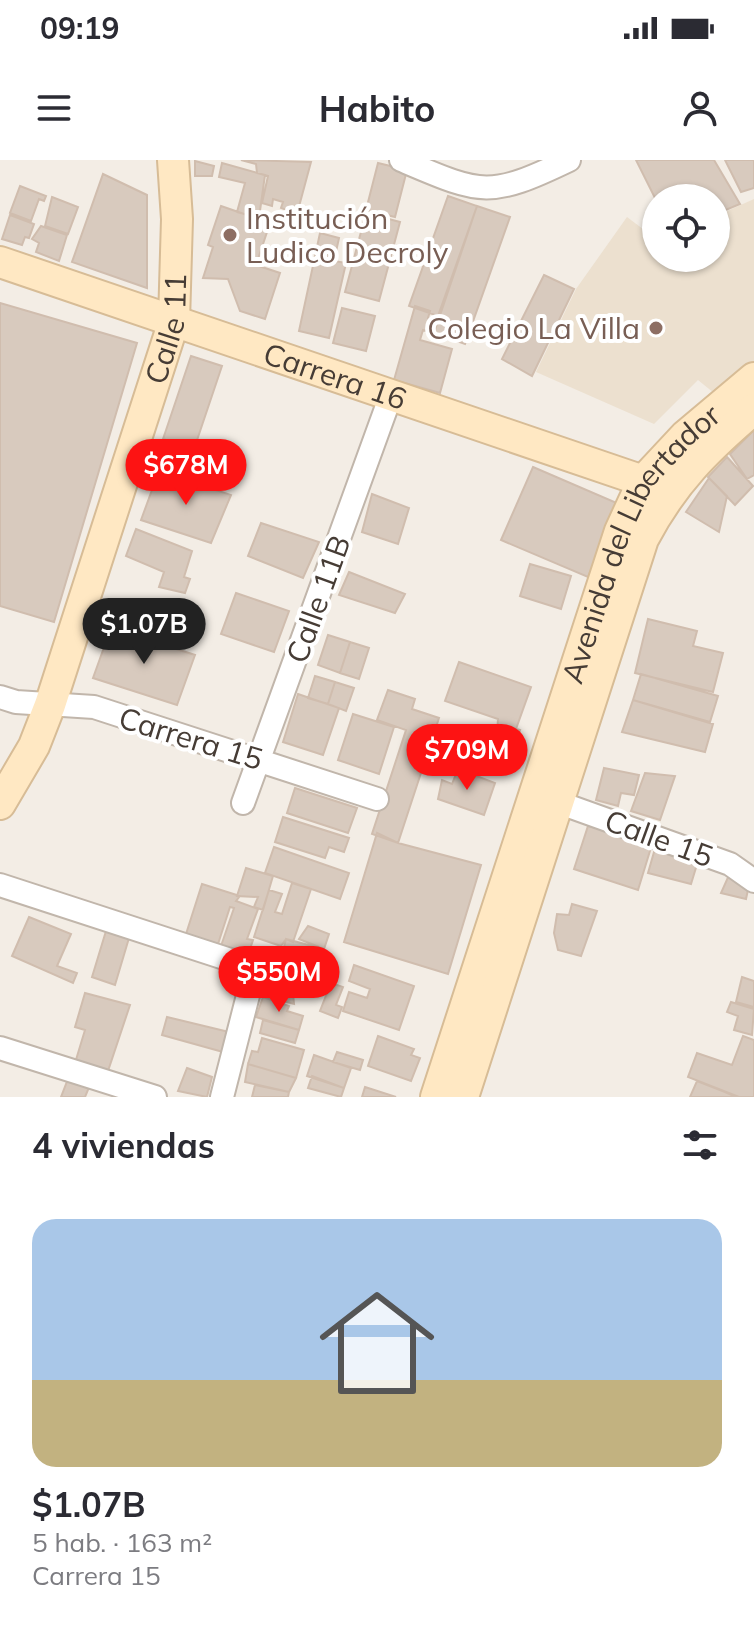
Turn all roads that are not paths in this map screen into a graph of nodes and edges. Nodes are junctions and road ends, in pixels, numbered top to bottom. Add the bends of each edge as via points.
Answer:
1 (401, 160) edge
2 (569, 160) edge
3 (166, 163) edge
4 (530, 170) edge
5 (0, 262) edge
6 (174, 321) junction
7 (754, 378) edge
8 (391, 395) junction
9 (754, 409) edge
10 (657, 485) junction
11 (0, 697) edge
12 (50, 705) junction
13 (261, 759) junction
14 (377, 799) dead end
15 (243, 803) dead end
16 (560, 803) junction
17 (0, 804) edge
18 (754, 881) edge
19 (0, 885) edge
20 (0, 1048) edge
21 (155, 1097) edge
22 (222, 1097) edge
23 (436, 1097) edge
24 (463, 1097) edge

1 - 4 street via 461,186 493,190
2 - 4 street
3 - 6 main road, Calle 11 via 177,219
5 - 6 main road, Carrera 16
6 - 8 main road, Carrera 16
6 - 12 main road, Calle 11
7 - 10 main road, Avenida del Libertador via 685,436
8 - 10 main road, Carrera 16
8 - 13 street, Calle 11B
9 - 10 main road, Avenida del Libertador
10 - 16 main road, Avenida del Libertador
10 - 23 main road, Avenida del Libertador via 615,546
11 - 12 street, Carrera 15
12 - 13 street, Carrera 15 via 94,707
12 - 17 main road, Calle 11 via 34,746
13 - 14 street, Carrera 15
13 - 15 street, Calle 11B
16 - 18 street, Calle 15 via 730,864
16 - 24 main road, Avenida del Libertador
19 - 22 street via 255,968
20 - 21 street

